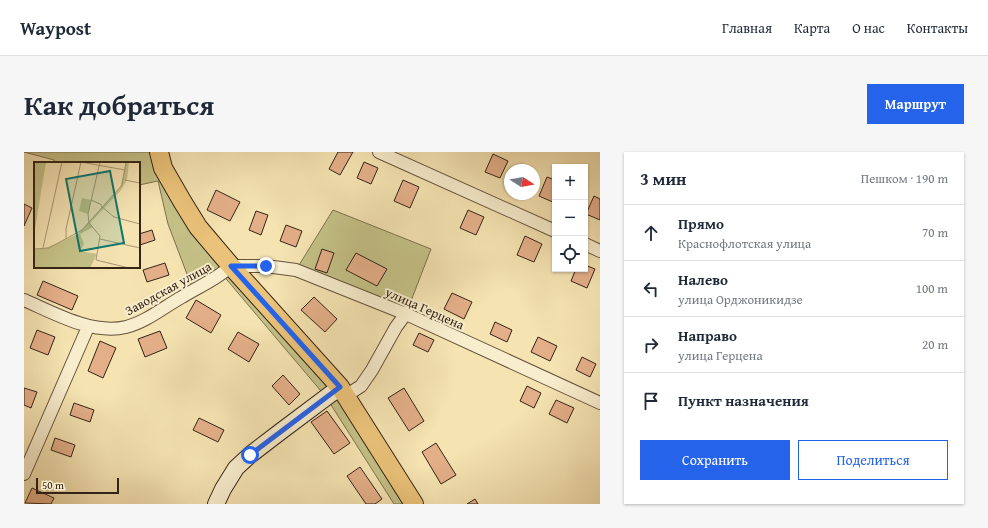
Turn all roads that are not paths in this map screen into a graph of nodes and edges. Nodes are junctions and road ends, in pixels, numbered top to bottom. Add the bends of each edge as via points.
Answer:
1 (159, 152) edge
2 (379, 152) edge
3 (552, 230) edge
4 (588, 245) edge
5 (600, 251) edge
6 (231, 266) junction
7 (24, 300) edge
8 (406, 313) junction
9 (88, 327) junction
10 (343, 391) junction
11 (600, 402) edge
12 (24, 474) edge
13 (216, 504) edge
14 (414, 504) edge

1 - 6 main road via 163,168 182,202 198,227
2 - 3 street
4 - 5 street
6 - 8 street, улица Герцена via 266,266 296,270
6 - 9 street, Заводская улица via 150,317 126,327
6 - 10 main road
7 - 9 street, Заводская улица
8 - 10 street via 361,386
8 - 11 street, улица Герцена
9 - 12 street
10 - 13 street via 280,432 245,459 223,489
10 - 14 main road

